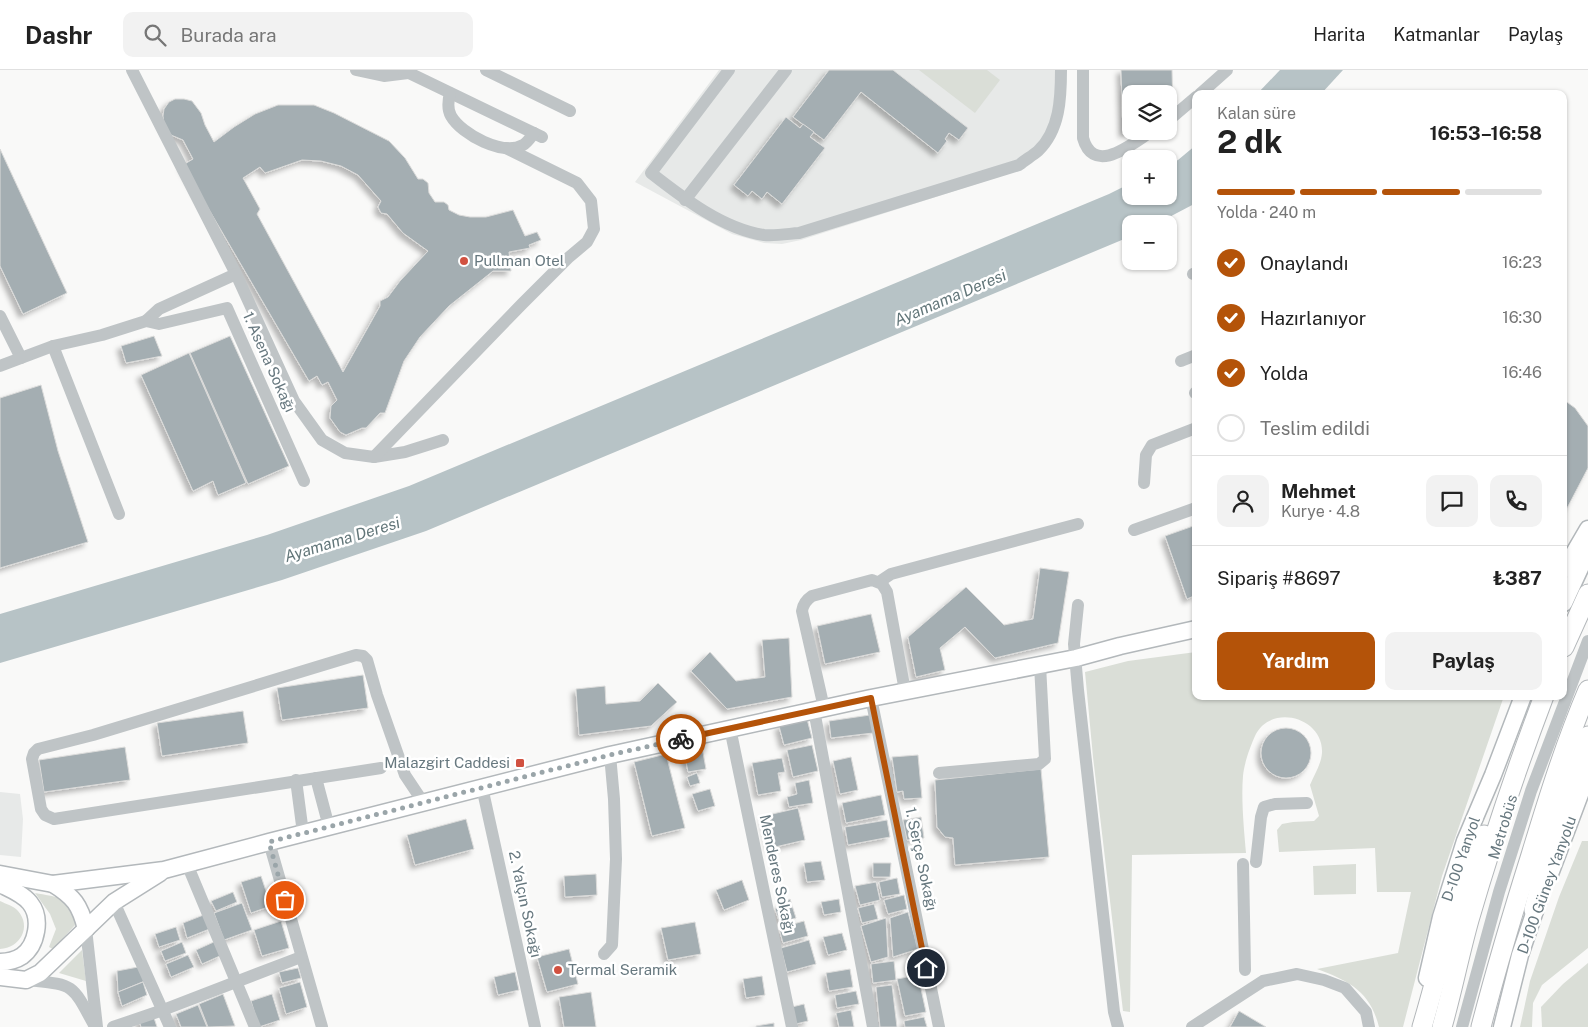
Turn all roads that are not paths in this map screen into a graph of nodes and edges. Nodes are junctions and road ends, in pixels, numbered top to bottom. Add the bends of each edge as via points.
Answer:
1 (132, 70) edge
2 (356, 70) edge
3 (486, 70) edge
4 (729, 70) edge
5 (786, 70) edge
6 (1061, 70) edge
7 (1083, 70) edge
8 (1227, 70) edge
9 (406, 72) edge
10 (1204, 90) edge
11 (450, 93) junction
12 (1192, 100) edge
13 (570, 112) dead end
14 (1177, 113) edge
15 (1138, 140) edge
16 (506, 148) junction
17 (686, 200) junction
18 (236, 274) junction
19 (0, 316) edge
20 (146, 321) junction
21 (53, 346) junction
22 (1192, 357) edge
23 (21, 358) junction
24 (1181, 361) dead end
25 (0, 366) edge
26 (1192, 430) edge
27 (442, 440) dead end
28 (374, 457) junction
29 (304, 481) dead end
30 (1144, 483) dead end
31 (1192, 509) edge
32 (119, 514) dead end
33 (1078, 524) dead end
34 (1134, 530) dead end
35 (1588, 530) edge
36 (1588, 551) edge
37 (1567, 565) edge
38 (879, 582) junction
39 (1588, 594) edge
40 (1567, 596) edge
41 (1078, 605) dead end
42 (1192, 631) edge
43 (1567, 640) edge
44 (1588, 641) edge
45 (1076, 658) junction
46 (1040, 665) junction
47 (1588, 690) edge
48 (905, 691) junction
49 (1567, 696) edge
50 (871, 698) junction
51 (1513, 700) edge
52 (1521, 700) edge
53 (1543, 700) edge
54 (1566, 700) edge
55 (819, 709) junction
56 (730, 728) junction
57 (1588, 736) edge
58 (610, 755) junction
59 (381, 768) dead end
60 (939, 773) dead end
61 (1588, 773) edge
62 (1493, 775) junction
63 (316, 778) junction
64 (296, 780) junction
65 (482, 787) junction
66 (1510, 788) junction
67 (423, 802) junction
68 (1307, 803) dead end
69 (328, 826) junction
70 (303, 833) junction
71 (269, 842) junction
72 (1256, 862) dead end
73 (187, 864) junction
74 (1243, 864) dead end
75 (164, 870) junction
76 (0, 874) edge
77 (0, 884) edge
78 (53, 884) junction
79 (114, 902) junction
80 (1534, 910) junction
81 (86, 929) junction
82 (604, 954) dead end
83 (301, 957) junction
84 (0, 962) edge
85 (1245, 970) dead end
86 (0, 977) edge
87 (26, 980) junction
88 (237, 982) junction
89 (164, 1010) junction
90 (96, 1027) edge
91 (113, 1027) edge
92 (170, 1027) edge
93 (255, 1027) edge
94 (322, 1027) edge
95 (535, 1027) edge
96 (792, 1027) edge
97 (873, 1027) edge
98 (938, 1027) edge
99 (1118, 1027) edge
100 (1192, 1027) edge
101 (1369, 1027) edge
102 (1421, 1027) edge
103 (1442, 1027) edge
104 (1462, 1027) edge
105 (1481, 1027) edge
106 (1502, 1027) edge

1 - 18 street
2 - 9 street via 384,76
3 - 13 street
4 - 17 street via 652,173
5 - 17 street
6 - 17 street via 1059,111 1051,131 1038,150 1018,165 781,235 765,235 735,227
7 - 15 street via 1083,138 1091,152 1112,156
8 - 10 street
9 - 11 street
11 - 16 street via 450,115 460,127 474,138
11 - 16 street via 538,135 524,145
12 - 14 street
16 - 28 street via 577,183 591,202 594,230 587,242 522,304
18 - 20 street via 159,309
18 - 28 street via 294,401 322,440 345,453
19 - 23 street
20 - 21 street, 1. Asena Sokağı
20 - 29 street, 1. Asena Sokağı via 159,324 227,308
21 - 23 street, 1. Asena Sokağı
21 - 32 street
22 - 24 street
23 - 25 street, 1. Asena Sokağı
26 - 30 street via 1152,445 1146,456
27 - 28 street via 405,452
31 - 34 street
33 - 38 street via 891,574
35 - 37 main road
36 - 40 main road
38 - 48 street via 887,592
38 - 55 street via 872,580 812,596 803,607
39 - 43 highway
41 - 45 street via 1074,644
42 - 45 main road
44 - 49 street, Metrobüs
45 - 46 main road
45 - 99 street
46 - 48 main road
46 - 60 street via 1045,759 1040,764
47 - 105 highway via 1548,796
48 - 50 main road
50 - 55 main road
50 - 98 street, 1. Serçe Sokağı
51 - 62 main road via 1500,738
52 - 62 main road, D-100 Yanyol
53 - 66 highway
54 - 104 street, Metrobüs via 1531,791 1499,892
55 - 56 main road
55 - 97 street
56 - 58 main road
56 - 96 street, Menderes Sokağı
57 - 80 highway via 1553,836
58 - 65 main road
58 - 82 street via 616,859 612,945
59 - 63 street
61 - 80 main road, D-100 Güney Yanyolu via 1560,851
62 - 102 main road, D-100 Yanyol via 1450,886 1430,966
63 - 64 street
63 - 69 street
64 - 67 street via 54,819 41,810 32,759 38,749 356,655 367,660 405,775
64 - 70 street
65 - 67 main road
65 - 95 street, 2. Yalçın Sokağı
66 - 102 highway via 1478,847 1467,876
66 - 103 highway via 1469,921
67 - 69 main road
68 - 72 street via 1264,807 1260,816
69 - 70 main road
70 - 71 main road
71 - 73 main road
71 - 83 street
73 - 75 main road
73 - 88 street
74 - 85 street
75 - 78 main road
75 - 79 main road
76 - 78 main road
77 - 84 main road via 30,903 36,918 36,932 32,946 22,957
78 - 81 main road via 77,903
79 - 81 main road
79 - 89 street
80 - 106 main road, D-100 Güney Yanyolu
81 - 87 main road via 40,973
81 - 90 street
83 - 88 street
83 - 94 street
86 - 87 main road
87 - 90 street via 58,983 72,988
88 - 89 street
88 - 93 street
89 - 91 street
89 - 92 street
100 - 101 street via 1263,981 1297,974 1345,988 1366,1012

